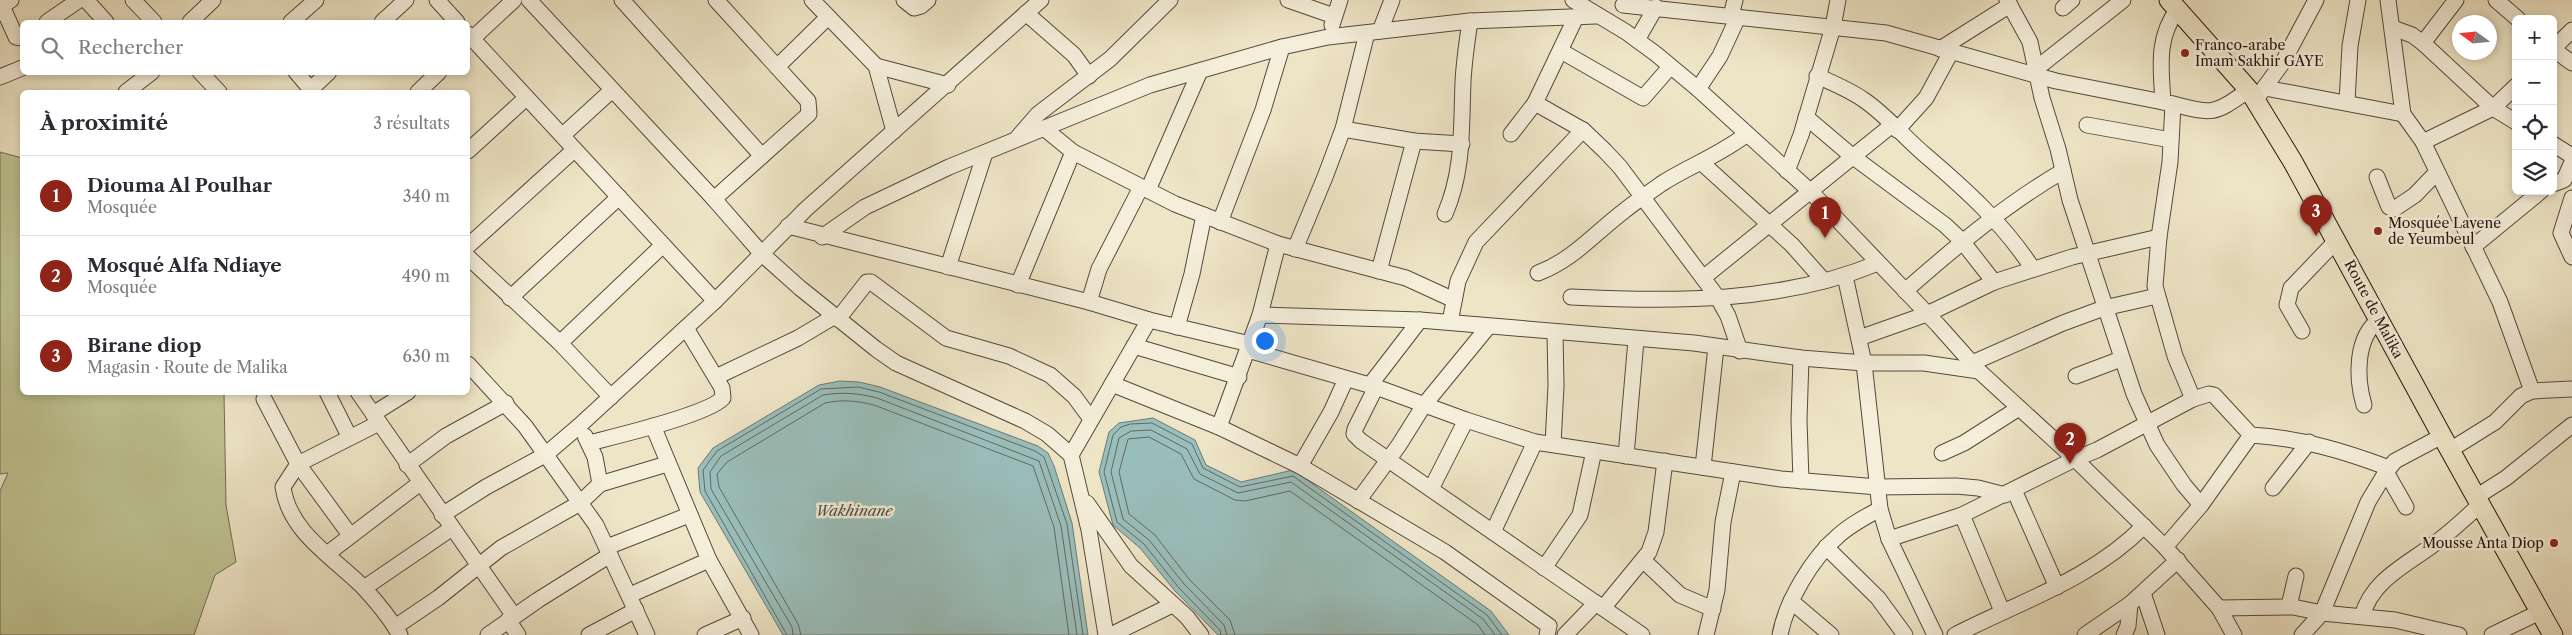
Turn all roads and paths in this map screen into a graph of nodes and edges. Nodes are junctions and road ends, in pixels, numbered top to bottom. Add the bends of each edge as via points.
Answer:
1 (10, 0) edge
2 (79, 0) edge
3 (86, 0) edge
4 (133, 0) edge
5 (213, 0) edge
6 (316, 0) edge
7 (406, 0) edge
8 (436, 0) edge
9 (514, 0) edge
10 (529, 0) edge
11 (622, 0) edge
12 (716, 0) edge
13 (812, 0) edge
14 (904, 0) edge
15 (928, 0) edge
16 (1040, 0) edge
17 (1170, 0) edge
18 (1288, 0) edge
19 (1340, 0) edge
20 (1392, 0) edge
21 (1573, 0) edge
22 (1735, 0) edge
23 (1838, 0) edge
24 (2123, 0) edge
25 (2316, 0) edge
26 (2358, 0) edge
27 (2388, 0) edge
28 (2456, 0) edge
29 (2496, 0) edge
30 (1624, 2) edge
31 (2009, 3) edge
32 (2173, 5) edge
33 (1656, 7) junction
34 (1026, 13) junction
35 (2513, 15) edge
36 (1334, 16) junction
37 (1596, 16) junction
38 (1734, 16) junction
39 (828, 17) junction
40 (1576, 17) junction
41 (50, 20) edge
42 (104, 20) edge
43 (152, 20) edge
44 (192, 20) edge
45 (293, 20) edge
46 (384, 20) edge
47 (455, 20) edge
48 (1470, 21) junction
49 (1612, 25) junction
50 (1834, 27) junction
51 (2393, 28) junction
52 (2572, 30) edge
53 (1373, 32) junction
54 (1328, 37) junction
55 (20, 38) edge
56 (470, 40) edge
57 (1637, 40) junction
58 (2423, 43) junction
59 (2557, 45) edge
60 (1282, 46) junction
61 (1561, 51) junction
62 (1946, 51) junction
63 (2557, 52) edge
64 (2572, 63) edge
65 (876, 66) junction
66 (777, 67) junction
67 (1670, 67) junction
68 (20, 69) edge
69 (1200, 71) junction
70 (2038, 72) junction
71 (148, 75) edge
72 (203, 75) edge
73 (299, 75) edge
74 (326, 75) edge
75 (436, 75) edge
76 (1089, 76) junction
77 (1817, 76) junction
78 (0, 77) edge
79 (948, 85) junction
80 (130, 87) edge
81 (1698, 89) junction
82 (217, 90) edge
83 (311, 90) edge
84 (313, 90) edge
85 (420, 90) edge
86 (2512, 90) edge
87 (611, 91) junction
88 (2257, 93) junction
89 (526, 98) junction
90 (2346, 102) junction
91 (1535, 103) junction
92 (2168, 103) junction
93 (2493, 108) junction
94 (2403, 114) junction
95 (1806, 117) junction
96 (2512, 120) edge
97 (2087, 125) dead end
98 (1894, 128) junction
99 (1045, 129) junction
100 (1342, 129) junction
101 (1584, 130) junction
102 (894, 131) junction
103 (1511, 134) dead end
104 (1747, 134) junction
105 (563, 135) junction
106 (1017, 138) junction
107 (2171, 140) junction
108 (1414, 141) junction
109 (2423, 142) junction
110 (1462, 144) junction
111 (2557, 147) edge
112 (470, 149) edge
113 (574, 150) junction
114 (1073, 152) junction
115 (985, 154) junction
116 (762, 156) junction
117 (1852, 156) junction
118 (2572, 156) edge
119 (2572, 162) edge
120 (1702, 163) junction
121 (1787, 171) junction
122 (2063, 171) junction
123 (2437, 172) junction
124 (2377, 177) dead end
125 (2557, 183) edge
126 (1144, 189) junction
127 (1810, 192) junction
128 (2536, 195) edge
129 (618, 197) junction
130 (1643, 198) junction
131 (2572, 198) edge
132 (714, 199) junction
133 (1445, 214) dead end
134 (1204, 215) junction
135 (1993, 217) junction
136 (1220, 222) junction
137 (1770, 225) junction
138 (788, 226) junction
139 (2159, 236) junction
140 (822, 237) junction
141 (1962, 240) junction
142 (2337, 240) junction
143 (470, 244) edge
144 (1278, 244) junction
145 (663, 245) junction
146 (2473, 246) junction
147 (1294, 249) junction
148 (762, 254) junction
149 (2088, 254) junction
150 (2572, 257) edge
151 (470, 259) edge
152 (1878, 263) junction
153 (948, 267) junction
154 (2033, 269) junction
155 (1379, 270) junction
156 (1538, 273) dead end
157 (1845, 276) junction
158 (1703, 278) junction
159 (1824, 282) junction
160 (1994, 282) junction
161 (1018, 285) junction
162 (1905, 291) junction
163 (2157, 296) junction
164 (1571, 297) dead end
165 (510, 298) junction
166 (1718, 298) junction
167 (1454, 300) junction
168 (715, 301) junction
169 (1088, 302) junction
170 (2104, 308) junction
171 (1927, 314) junction
172 (1260, 315) junction
173 (836, 318) junction
174 (2380, 319) junction
175 (1149, 320) junction
176 (1420, 320) junction
177 (1450, 322) junction
178 (1177, 327) junction
179 (1488, 327) junction
180 (686, 328) junction
181 (2302, 331) dead end
182 (1555, 332) junction
183 (1859, 338) junction
184 (1636, 340) junction
185 (560, 344) junction
186 (1134, 346) junction
187 (1249, 347) junction
188 (1716, 347) junction
189 (1740, 351) junction
190 (1801, 358) junction
191 (2121, 360) junction
192 (1864, 363) junction
193 (470, 366) edge
194 (1975, 367) junction
195 (2076, 376) dead end
196 (716, 377) junction
197 (1239, 377) junction
198 (1346, 380) junction
199 (1112, 384) junction
200 (1373, 386) junction
201 (2572, 390) edge
202 (2532, 391) junction
203 (328, 395) edge
204 (360, 395) edge
205 (404, 395) edge
206 (611, 397) junction
207 (264, 399) dead end
208 (2193, 399) junction
209 (506, 403) junction
210 (1424, 405) junction
211 (2364, 405) dead end
212 (2019, 408) junction
213 (376, 418) junction
214 (1091, 419) junction
215 (1466, 420) junction
216 (2146, 424) junction
217 (2572, 425) edge
218 (580, 426) junction
219 (653, 426) junction
220 (1219, 427) junction
221 (2251, 435) junction
222 (349, 436) junction
223 (1535, 442) junction
224 (2309, 442) junction
225 (589, 443) junction
226 (2446, 443) junction
227 (1553, 444) junction
228 (1594, 451) junction
229 (1942, 453) dead end
230 (1071, 455) junction
231 (545, 456) junction
232 (1626, 456) junction
233 (2075, 459) junction
234 (1388, 461) junction
235 (1665, 461) junction
236 (298, 464) junction
237 (668, 464) junction
238 (407, 465) junction
239 (1300, 466) junction
240 (1703, 467) junction
241 (2388, 470) junction
242 (1733, 472) junction
243 (1801, 481) junction
244 (420, 483) junction
245 (600, 484) junction
246 (1878, 487) junction
247 (2273, 488) dead end
248 (1431, 489) junction
249 (2009, 493) junction
250 (1082, 497) junction
251 (1358, 501) junction
252 (2478, 501) junction
253 (580, 503) junction
254 (2201, 505) junction
255 (2406, 507) dead end
256 (1880, 509) junction
257 (689, 514) junction
258 (442, 515) junction
259 (1962, 515) junction
260 (2144, 526) junction
261 (452, 528) junction
262 (1493, 532) junction
263 (350, 535) junction
264 (1889, 539) junction
265 (1826, 547) junction
266 (2165, 547) junction
267 (609, 551) junction
268 (326, 554) junction
269 (709, 560) junction
270 (1643, 560) junction
271 (2178, 560) junction
272 (478, 567) junction
273 (1544, 568) junction
274 (2296, 576) dead end
275 (2057, 587) junction
276 (364, 588) junction
277 (2143, 593) junction
278 (630, 595) junction
279 (1791, 601) junction
280 (2130, 604) junction
281 (1172, 605) junction
282 (1599, 605) junction
283 (2289, 606) junction
284 (2219, 608) junction
285 (1713, 609) junction
286 (636, 610) junction
287 (2002, 611) junction
288 (2540, 612) junction
289 (2322, 613) junction
290 (2362, 616) junction
291 (511, 618) junction
292 (743, 618) junction
293 (1548, 630) edge
294 (398, 631) edge
295 (2433, 631) edge
296 (488, 635) edge
297 (518, 635) edge
298 (589, 635) edge
299 (647, 635) edge
300 (705, 635) edge
301 (751, 635) edge
302 (1106, 635) edge
303 (1111, 635) edge
304 (1201, 635) edge
305 (1561, 635) edge
306 (1565, 635) edge
307 (1642, 635) edge
308 (1706, 635) edge
309 (1780, 635) edge
310 (1831, 635) edge
311 (1905, 635) edge
312 (1935, 635) edge
313 (1955, 635) edge
314 (2085, 635) edge
315 (2124, 635) edge
316 (2157, 635) edge
317 (2234, 635) edge
318 (2302, 635) edge
319 (2459, 635) edge
320 (2492, 635) edge
321 (2553, 635) edge

1 - 55 street via 2,6 16,37
2 - 41 street
3 - 42 street
4 - 43 street
5 - 44 street
6 - 45 street
7 - 46 street
8 - 47 street
9 - 56 street
10 - 87 street
11 - 116 street
12 - 66 street
13 - 39 street
14 - 15 street via 914,8
16 - 34 street
17 - 76 street via 1110,60
18 - 36 street
19 - 36 street
20 - 53 street
21 - 37 street
22 - 38 street
23 - 50 street
24 - 70 street
25 - 88 street via 2283,62
26 - 90 street via 2350,46
27 - 51 street
28 - 58 street
29 - 35 street
30 - 33 street
30 - 49 street
31 - 62 street
31 - 70 street via 2030,42
32 - 88 main road, Route de Malika
32 - 92 street via 2161,52
33 - 38 street
33 - 57 street
34 - 76 street via 1074,55
34 - 79 street
36 - 54 street
37 - 40 street
37 - 49 street
38 - 50 street
38 - 81 street via 1720,56
39 - 65 street
39 - 66 street
40 - 48 street
40 - 61 street
48 - 53 street
48 - 110 street via 1463,82
49 - 57 street
50 - 62 street via 1886,33
50 - 77 street
51 - 58 street
51 - 94 street
52 - 59 street
53 - 54 street
53 - 100 street
54 - 60 street
56 - 89 street
57 - 67 street
58 - 93 street
60 - 69 street
60 - 136 street via 1263,110
61 - 67 street via 1643,98
61 - 91 street
62 - 70 street
62 - 98 street via 1926,98
63 - 64 street
65 - 79 street
65 - 102 street
66 - 116 street via 808,101 809,114
67 - 81 street
68 - 78 street
69 - 99 street via 1150,84
69 - 126 street
70 - 92 street
70 - 122 street
71 - 80 street
72 - 82 street
73 - 83 street
74 - 84 street
75 - 85 street
76 - 106 street via 1038,114
77 - 95 street
77 - 98 street via 1864,100
79 - 102 street
81 - 104 street
86 - 93 street
87 - 105 street
87 - 132 street
88 - 90 street
88 - 92 street via 2216,111
88 - 142 main road, Route de Malika
89 - 105 street
89 - 112 street
90 - 94 street
91 - 101 street
91 - 103 street
92 - 107 street
93 - 96 street
93 - 109 street
94 - 109 street
95 - 117 street
95 - 121 street
97 - 107 street
98 - 117 street
98 - 135 street via 1956,180
99 - 106 street
99 - 114 street
100 - 108 street
100 - 147 street
101 - 130 street via 1620,167
101 - 167 street via 1484,232 1466,260
102 - 138 street
104 - 120 street
104 - 121 street
105 - 113 street
106 - 115 street
107 - 139 street
108 - 110 street
108 - 155 street
109 - 123 street
110 - 133 street via 1457,180
111 - 118 street
113 - 129 street
113 - 143 street
114 - 126 street
114 - 161 street
115 - 140 street via 949,167 880,200
115 - 153 street
116 - 132 street
117 - 127 street
117 - 141 street
119 - 125 street via 2564,180
120 - 130 street via 1686,168
120 - 137 street
121 - 127 street
122 - 135 street
122 - 149 street
123 - 124 street via 2415,195 2394,208 2389,207
123 - 146 street
126 - 134 street
126 - 169 street via 1102,263
127 - 137 street
127 - 152 street
128 - 146 street
129 - 145 street
129 - 165 street
130 - 156 street via 1623,211 1581,249
130 - 158 street
131 - 150 street via 2562,233
132 - 148 street
134 - 136 street
134 - 178 street
135 - 141 street
135 - 154 street
136 - 144 street
137 - 158 street
137 - 159 street
138 - 140 street
138 - 148 street
139 - 149 street
139 - 163 street via 2155,276
140 - 153 street
141 - 160 street
141 - 162 street
142 - 174 main road, Route de Malika
142 - 181 street via 2291,288 2287,305
144 - 147 street
144 - 172 street
145 - 168 street
145 - 185 street
146 - 202 street via 2500,302
147 - 155 street
148 - 168 street
148 - 173 street
149 - 154 street
149 - 170 street
151 - 165 street
152 - 157 street
152 - 162 street
153 - 161 street
154 - 160 street
155 - 167 street via 1406,278
157 - 159 street
157 - 183 street
158 - 166 street
159 - 166 street
160 - 171 street
161 - 169 street
162 - 171 street
163 - 170 street
163 - 208 street via 2175,356
164 - 166 street
165 - 185 street
166 - 189 street
167 - 177 street
168 - 180 street
169 - 175 street
170 - 191 street
170 - 194 street via 2063,323
171 - 183 street
171 - 194 street
172 - 176 street
172 - 187 street
173 - 196 street
173 - 214 street via 870,282 946,338 1008,356 1050,375 1074,396
173 - 230 street via 896,363 1025,421 1047,434
174 - 211 street via 2369,326 2363,343 2358,374
174 - 226 main road, Route de Malika
175 - 178 street
175 - 186 street
176 - 177 street
176 - 200 street
177 - 179 street
178 - 187 street
179 - 182 street
179 - 210 street
180 - 196 street
180 - 206 street
182 - 184 street
182 - 227 street
183 - 192 street
184 - 188 street
184 - 232 street
185 - 206 street
186 - 197 street
186 - 199 street
187 - 197 street
187 - 198 street
188 - 189 street
188 - 240 street
189 - 190 street
190 - 192 street
190 - 243 street
191 - 195 street
191 - 216 street
192 - 194 street
192 - 246 street
193 - 209 street
194 - 212 street
196 - 219 street via 724,393 718,403
197 - 220 street
198 - 200 street
198 - 239 street
199 - 214 street
199 - 220 street
200 - 210 street
200 - 234 street via 1354,432
201 - 202 street
202 - 226 street via 2494,422
203 - 222 street
204 - 213 street
205 - 213 street
206 - 218 street
207 - 236 street
208 - 216 street
208 - 221 street via 2214,395
209 - 231 street
209 - 238 street via 454,431
210 - 215 street
210 - 234 street
212 - 229 street
212 - 233 street
213 - 222 street
213 - 238 street
214 - 230 street
215 - 223 street
215 - 248 street
216 - 233 street
216 - 254 street via 2172,468
217 - 252 street
218 - 225 street
218 - 231 street
219 - 225 street
219 - 237 street
220 - 239 street
221 - 224 street
221 - 254 street
222 - 236 street
223 - 227 street
223 - 262 street
224 - 241 street
224 - 247 street
225 - 245 street
226 - 241 street via 2395,461
226 - 252 main road, Route de Malika
227 - 228 street
228 - 232 street
228 - 273 street via 1580,515
230 - 250 street
231 - 253 street
231 - 258 street
232 - 235 street
233 - 249 street
233 - 260 street
234 - 248 street
234 - 251 street
235 - 240 street
235 - 270 street via 1656,532
236 - 263 street
236 - 268 street via 284,487 287,506 301,528
237 - 245 street
237 - 257 street
238 - 244 street
239 - 251 street
240 - 242 street
241 - 255 street
241 - 289 street via 2368,502
242 - 243 street
242 - 285 street via 1723,522
243 - 246 street
244 - 258 street
244 - 263 street
245 - 253 street
246 - 249 street via 1956,486
246 - 256 street
248 - 262 street
249 - 259 street
249 - 275 street
250 - 281 street via 1131,566
250 - 302 street
251 - 293 street via 1445,552
252 - 288 main road, Route de Malika
252 - 290 street via 2438,541 2382,580 2366,603
253 - 267 street
253 - 272 street via 501,548
254 - 266 street
256 - 264 street
256 - 265 street via 1858,521
257 - 267 street
257 - 269 street
258 - 261 street
259 - 264 street
259 - 287 street
260 - 266 street
260 - 275 street via 2110,557
261 - 272 street
261 - 276 street
262 - 273 street
263 - 268 street
264 - 312 street
265 - 279 street
265 - 311 street via 1878,598
266 - 271 street
267 - 278 street
267 - 291 street
268 - 276 street
269 - 278 street
269 - 292 street
270 - 282 street
270 - 285 street via 1680,595
271 - 277 street
271 - 284 street
272 - 291 street
272 - 294 street
273 - 282 street
274 - 283 street
275 - 287 street
276 - 294 street
277 - 280 street
277 - 316 street
278 - 286 street
279 - 309 street
279 - 310 street
280 - 314 street
280 - 315 street
281 - 303 street
281 - 304 street via 1187,616
282 - 306 street
282 - 307 street
283 - 284 street
283 - 289 street
284 - 317 street
285 - 308 street
286 - 298 street
286 - 299 street
287 - 313 street
288 - 320 street
288 - 321 main road, Route de Malika
289 - 290 street
289 - 318 street
290 - 295 street
291 - 296 street
291 - 297 street
292 - 300 street
292 - 301 street
293 - 305 street
295 - 319 street

